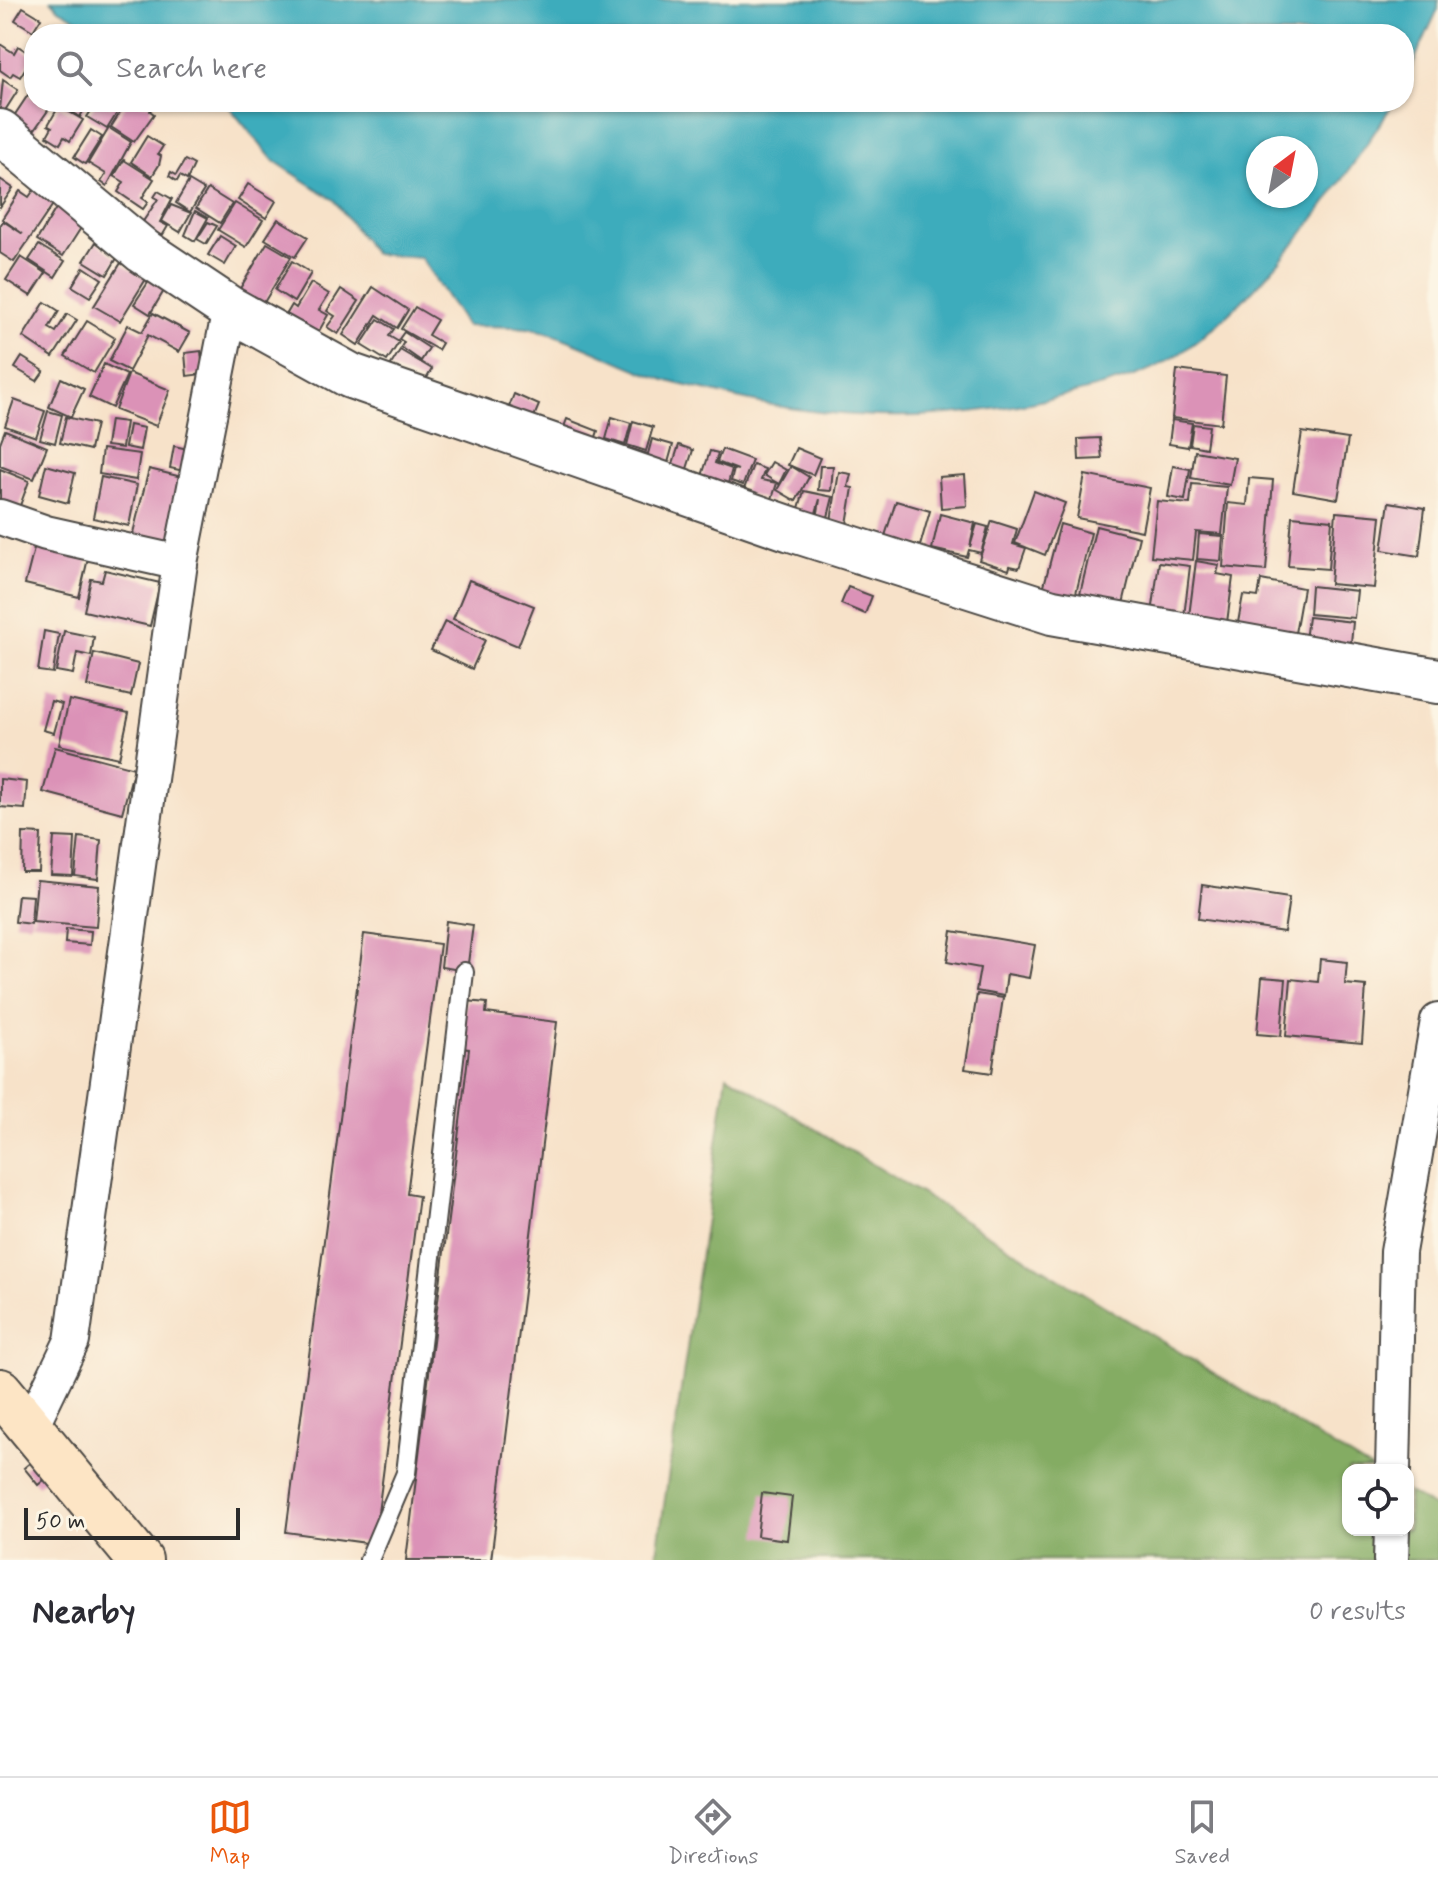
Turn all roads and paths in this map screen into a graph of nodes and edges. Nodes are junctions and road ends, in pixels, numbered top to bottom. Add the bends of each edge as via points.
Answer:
1 (0, 132) edge
2 (230, 309) junction
3 (0, 517) edge
4 (180, 563) junction
5 (1438, 681) edge
6 (464, 972) dead end
7 (1438, 1021) edge
8 (0, 1391) edge
9 (30, 1428) junction
10 (1393, 1464) edge
11 (1392, 1536) edge
12 (140, 1560) edge
13 (369, 1560) edge
14 (1391, 1560) edge

1 - 2 street via 143,251
2 - 4 street
2 - 5 street via 351,376 791,529 1052,612
3 - 4 street via 46,533
4 - 9 street via 72,1341
6 - 13 lane via 406,1473
7 - 10 street via 1398,1252
8 - 9 main road
9 - 12 main road
11 - 14 street

